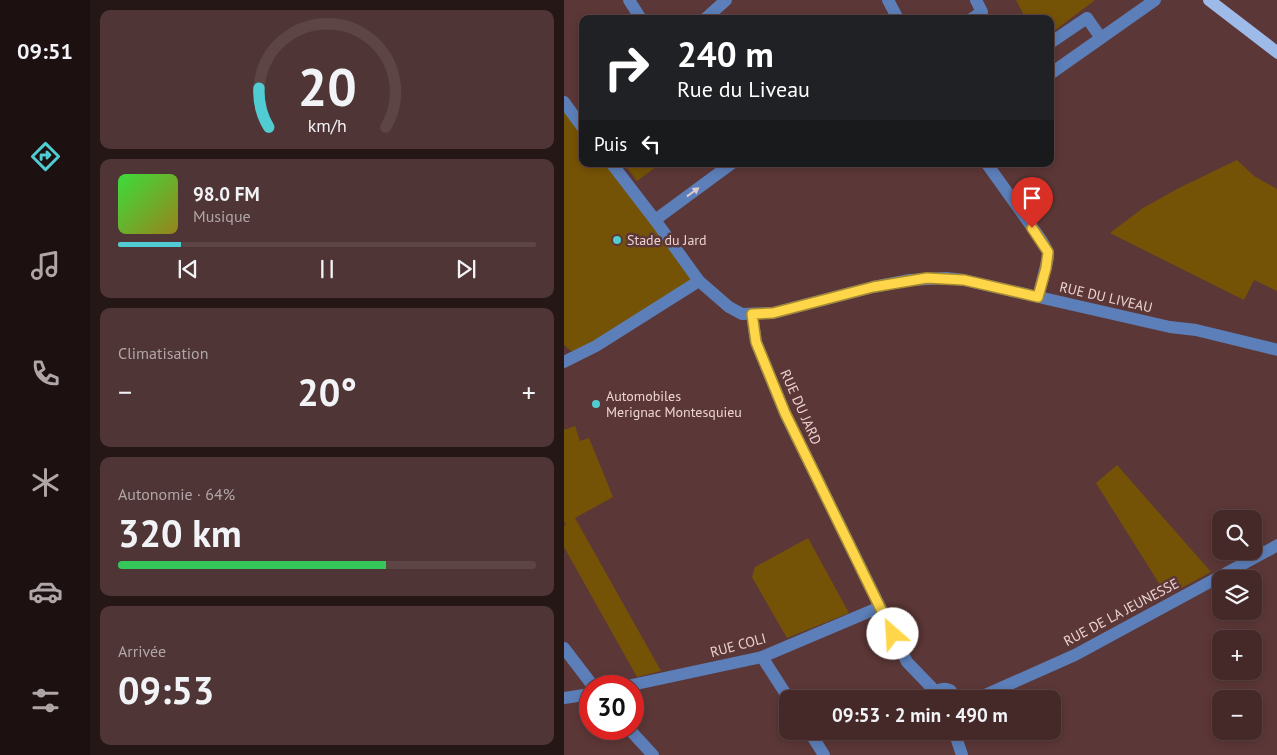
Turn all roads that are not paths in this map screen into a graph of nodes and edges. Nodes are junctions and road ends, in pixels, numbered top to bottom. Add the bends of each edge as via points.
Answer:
1 (629, 0) edge
2 (726, 0) edge
3 (888, 0) edge
4 (976, 0) edge
5 (1155, 0) edge
6 (1209, 0) edge
7 (638, 15) edge
8 (709, 15) edge
9 (896, 15) edge
10 (977, 15) edge
11 (1101, 38) junction
12 (1054, 40) edge
13 (1277, 53) edge
14 (1054, 69) edge
15 (564, 102) edge
16 (579, 123) edge
17 (614, 167) edge
18 (727, 167) edge
19 (989, 167) edge
20 (655, 220) junction
21 (699, 281) junction
22 (1038, 297) junction
23 (752, 314) junction
24 (1277, 350) edge
25 (564, 362) edge
26 (1277, 545) edge
27 (880, 607) junction
28 (564, 648) edge
29 (762, 657) junction
30 (585, 675) edge
31 (644, 682) edge
32 (783, 690) edge
33 (930, 690) edge
34 (996, 690) edge
35 (579, 696) edge
36 (564, 698) edge
37 (639, 740) edge
38 (815, 740) edge
39 (957, 740) edge
40 (653, 755) edge
41 (824, 755) edge
42 (962, 755) edge

1 - 7 street
2 - 8 street
3 - 9 street
4 - 10 street via 982,12
5 - 11 street
6 - 13 main road
11 - 12 street via 1086,18
11 - 14 street
15 - 16 street
17 - 20 street
20 -> 18 street
19 - 22 street via 1048,252
20 - 21 street
21 - 23 street via 728,307 742,314
21 - 25 street via 596,346
22 - 23 street, RUE DU LIVEAU via 964,280 927,278 873,287 773,313
22 - 24 street, RUE DU LIVEAU
23 - 27 street, RUE DU JARD via 756,342 785,413
26 - 34 street, RUE DE LA JEUNESSE via 1076,655
27 - 29 street, RUE COLI
27 - 33 street, RUE DU JARD via 907,662
28 - 30 street
29 - 31 street, RUE COLI
29 - 32 street
35 - 36 street
37 - 40 street
38 - 41 street
39 - 42 street

